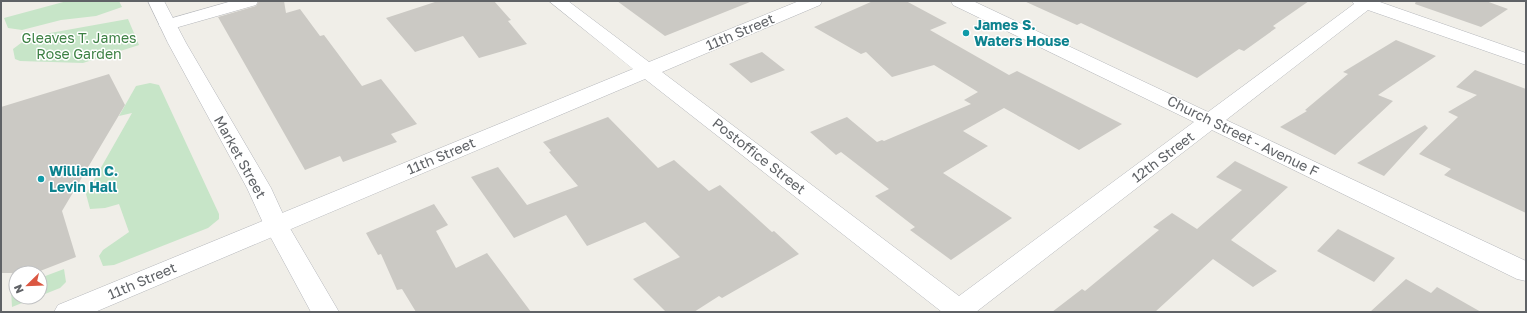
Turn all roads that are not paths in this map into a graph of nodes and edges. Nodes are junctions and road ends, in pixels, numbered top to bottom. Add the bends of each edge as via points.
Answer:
1 (156, 1) edge
2 (250, 1) edge
3 (557, 1) edge
4 (814, 1) edge
5 (959, 1) edge
6 (1365, 2) edge
7 (168, 25) junction
8 (1526, 59) edge
9 (648, 70) junction
10 (1211, 121) junction
11 (276, 225) junction
12 (1526, 272) edge
13 (959, 311) edge
14 (68, 312) edge
15 (325, 312) edge

1 - 7 street, Market Street
2 - 7 street
3 - 9 street, Postoffice Street
4 - 9 street, 11th Street
5 - 10 street, Church Street - Avenue F
6 - 8 street
6 - 10 street, 12th Street
7 - 11 street, Market Street via 259,188
9 - 11 street, 11th Street
9 - 13 street, Postoffice Street
10 - 12 street, Church Street - Avenue F
10 - 13 street, 12th Street
11 - 14 street, 11th Street
11 - 15 street, Market Street

